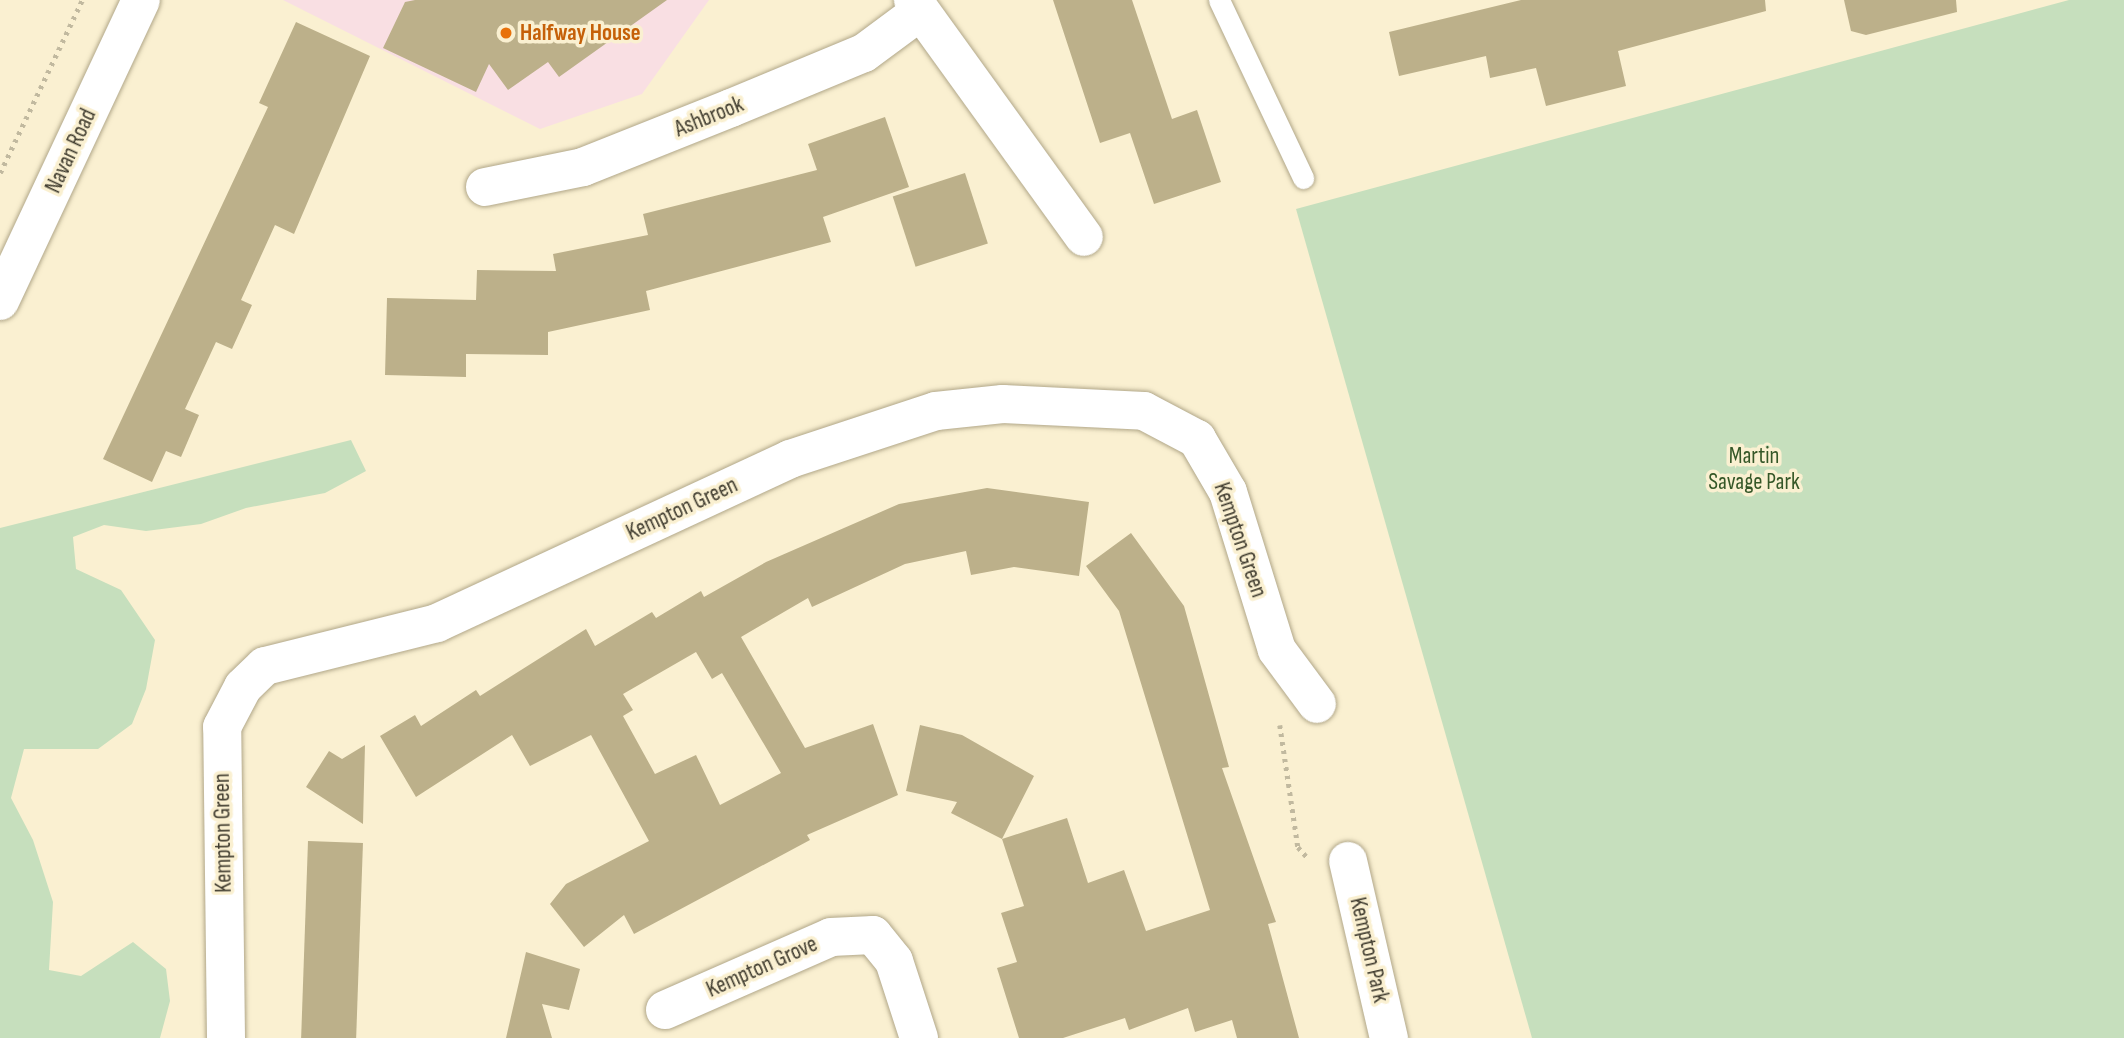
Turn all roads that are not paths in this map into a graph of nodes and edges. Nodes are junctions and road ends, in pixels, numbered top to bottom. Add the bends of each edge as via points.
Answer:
1 (141, 0) edge
2 (1219, 0) edge
3 (916, 6) edge
4 (1303, 178) dead end
5 (485, 187) dead end
6 (1084, 237) dead end
7 (0, 301) edge
8 (1317, 704) dead end
9 (1332, 864) road end
10 (665, 1010) dead end
11 (226, 1038) edge
12 (919, 1038) edge
13 (1389, 1038) edge

1 - 7 street, Navan Road
2 - 4 lane
3 - 5 street, Ashbrook via 864,53 583,167
3 - 6 street, Ashbrook
8 - 11 street, Kempton Green via 1277,650 1228,492 1197,439 1144,411 1003,404 936,411 790,459 437,623 265,666 243,687 222,727
9 - 13 street, Kempton Park
10 - 12 street, Kempton Grove via 831,937 873,935 894,961

